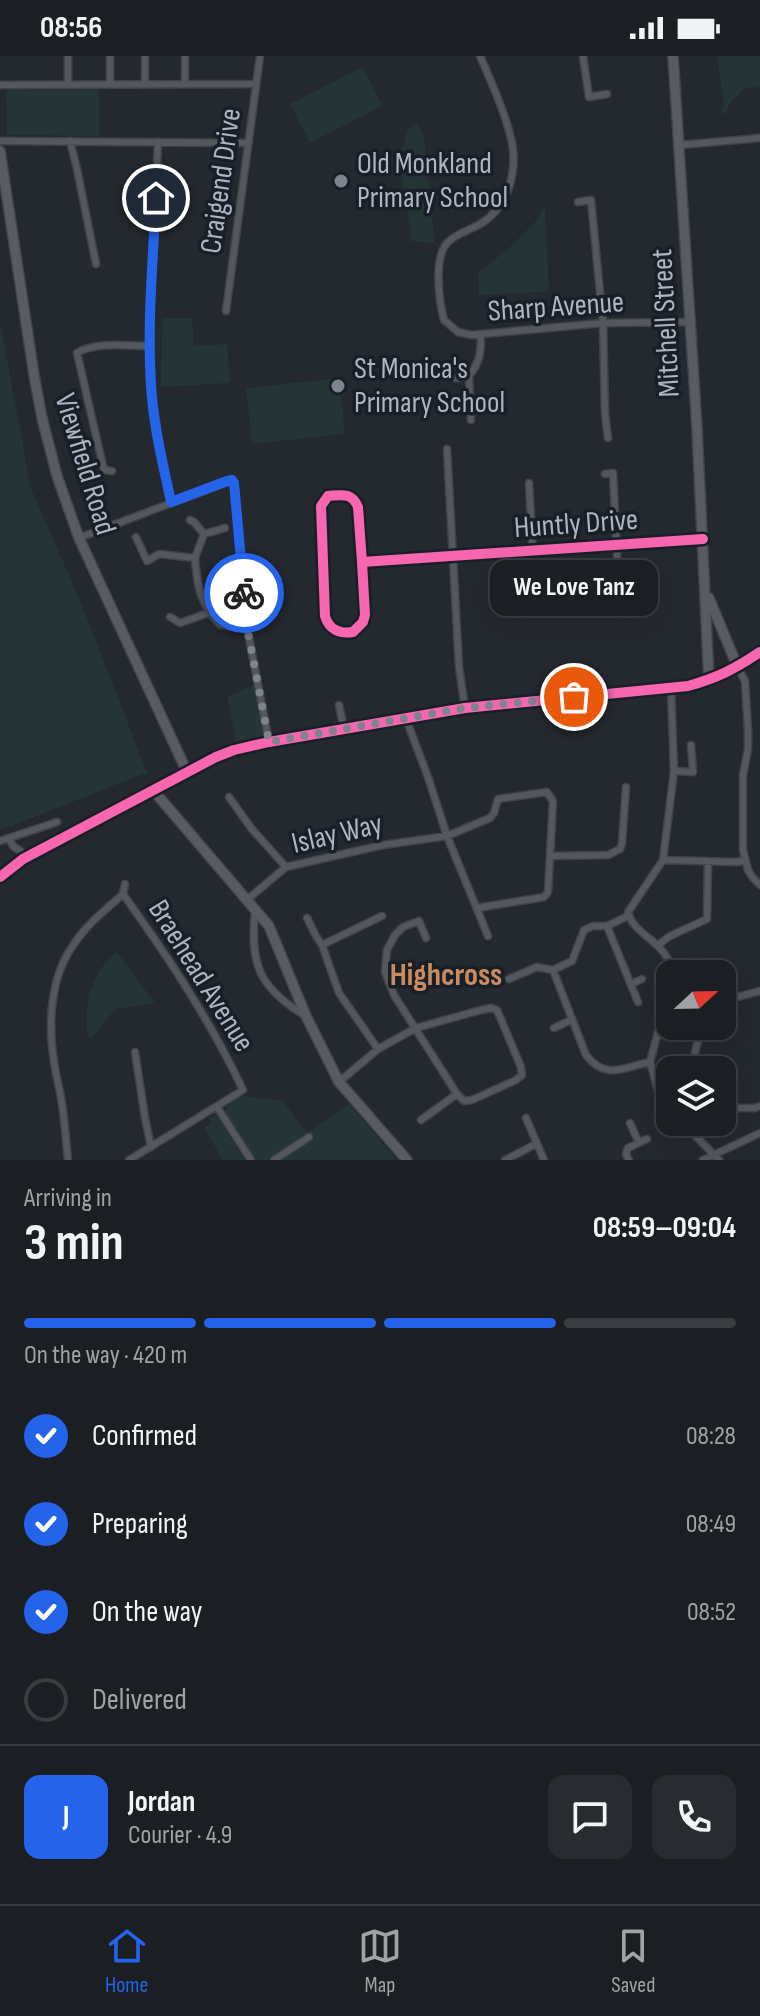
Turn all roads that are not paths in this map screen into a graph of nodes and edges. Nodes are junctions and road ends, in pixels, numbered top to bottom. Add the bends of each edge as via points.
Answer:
1 (68, 56) edge
2 (110, 56) edge
3 (145, 56) edge
4 (185, 56) edge
5 (260, 56) edge
6 (480, 56) edge
7 (583, 56) edge
8 (673, 56) edge
9 (68, 83) junction
10 (110, 83) junction
11 (145, 83) junction
12 (185, 83) junction
13 (256, 84) junction
14 (0, 85) edge
15 (607, 94) dead end
16 (760, 138) edge
17 (0, 141) edge
18 (70, 141) junction
19 (158, 142) junction
20 (249, 143) junction
21 (680, 145) junction
22 (0, 151) edge
23 (1, 170) edge
24 (578, 202) dead end
25 (96, 264) dead end
26 (226, 311) dead end
27 (690, 322) junction
28 (603, 323) junction
29 (481, 335) junction
30 (150, 346) junction
31 (469, 376) junction
32 (456, 378) dead end
33 (471, 420) dead end
34 (608, 438) dead end
35 (447, 449) dead end
36 (112, 471) dead end
37 (605, 474) dead end
38 (529, 483) dead end
39 (171, 502) junction
40 (190, 520) dead end
41 (225, 528) dead end
42 (204, 534) junction
43 (136, 537) dead end
44 (79, 538) junction
45 (703, 539) junction
46 (616, 545) junction
47 (534, 551) junction
48 (453, 555) junction
49 (195, 558) junction
50 (362, 562) junction
51 (706, 587) junction
52 (619, 596) dead end
53 (536, 608) dead end
54 (208, 613) junction
55 (170, 617) dead end
56 (247, 627) junction
57 (760, 652) edge
58 (738, 668) junction
59 (709, 681) junction
60 (671, 688) junction
61 (339, 705) dead end
62 (465, 708) junction
63 (406, 719) junction
64 (344, 729) junction
65 (269, 742) junction
66 (691, 745) dead end
67 (674, 771) junction
68 (187, 772) junction
69 (626, 787) dead end
70 (153, 790) junction
71 (229, 797) dead end
72 (57, 822) dead end
73 (447, 836) junction
74 (9, 839) junction
75 (0, 841) edge
76 (550, 856) junction
77 (23, 859) junction
78 (663, 860) junction
79 (745, 860) junction
80 (708, 861) junction
81 (286, 867) junction
82 (0, 877) edge
83 (125, 884) dead end
84 (760, 885) edge
85 (123, 894) junction
86 (251, 903) junction
87 (477, 908) junction
88 (382, 916) dead end
89 (628, 916) junction
90 (307, 918) dead end
91 (607, 926) junction
92 (488, 936) dead end
93 (426, 938) dead end
94 (322, 945) junction
95 (658, 945) junction
96 (669, 960) edge
97 (553, 970) junction
98 (509, 979) dead end
99 (642, 979) dead end
100 (631, 984) junction
101 (760, 991) edge
102 (736, 997) edge
103 (638, 1002) dead end
104 (306, 1016) junction
105 (571, 1020) junction
106 (416, 1028) junction
107 (554, 1028) dead end
108 (656, 1040) edge
109 (378, 1049) junction
110 (135, 1052) dead end
111 (650, 1062) junction
112 (339, 1082) junction
113 (656, 1083) edge
114 (457, 1094) junction
115 (760, 1106) edge
116 (217, 1107) junction
117 (736, 1108) edge
118 (526, 1118) dead end
119 (421, 1120) dead end
120 (630, 1123) dead end
121 (760, 1133) edge
122 (696, 1136) edge
123 (309, 1137) dead end
124 (647, 1139) dead end
125 (639, 1143) junction
126 (536, 1144) junction
127 (151, 1147) junction
128 (717, 1157) edge
129 (68, 1160) edge
130 (129, 1160) edge
131 (251, 1160) edge
132 (274, 1160) edge
133 (407, 1160) edge
134 (505, 1160) edge
135 (544, 1160) edge
136 (629, 1160) edge
137 (703, 1160) edge

1 - 9 street
2 - 10 street
3 - 11 street
4 - 12 street
5 - 13 street, Craigend Drive
6 - 29 street, Sharp Avenue via 513,146 511,180 490,217 445,245 439,283 444,320 458,332
7 - 15 street via 589,97
8 - 21 street, Mitchell Street
9 - 10 street
9 - 14 street
10 - 11 street
11 - 12 street
12 - 13 street
13 - 20 street, Craigend Drive
16 - 21 street
17 - 18 street
18 - 19 street
18 - 25 street
19 - 20 street
19 - 30 street
20 - 26 street, Craigend Drive
21 - 27 street, Mitchell Street
22 - 23 street, Viewfield Road
23 - 44 street, Viewfield Road via 42,418
24 - 28 street via 591,200
27 - 28 street, Sharp Avenue
27 - 45 street, Mitchell Street
28 - 29 street, Sharp Avenue
28 - 34 street
29 - 31 street via 481,356
30 - 36 street via 98,346 77,353 103,466
30 - 39 street via 151,389
31 - 32 street
31 - 33 street
35 - 48 street
37 - 46 street via 613,473
38 - 47 street
39 - 44 street
39 - 56 street via 234,483
40 - 42 street
41 - 42 street
42 - 49 street
43 - 49 street via 147,561 159,554
44 - 68 street, Viewfield Road
45 - 46 street, Huntly Drive
45 - 51 street, Mitchell Street
46 - 47 street, Huntly Drive
46 - 52 street
47 - 48 street, Huntly Drive
47 - 53 street
48 - 50 street, Huntly Drive
48 - 62 street
49 - 54 street
50 - 50 street via 355,499 348,494 328,496 321,506 325,616 338,632 353,632 363,622
51 - 58 street, Mitchell Street
51 - 59 street, Mitchell Street
54 - 55 street via 180,623
54 - 56 street via 220,625
56 - 65 street
57 - 58 street
58 - 59 street
58 - 79 street via 745,681 748,730
59 - 60 street
60 - 62 street
60 - 67 street
61 - 64 street
62 - 63 street
63 - 64 street
63 - 73 street
64 - 65 street
65 - 68 street via 234,750
66 - 67 street via 693,772
67 - 78 street
68 - 70 street
69 - 76 street via 620,849 608,855
70 - 77 street
70 - 86 street
71 - 81 street
72 - 74 street
73 - 76 street, Islay Way via 490,818 498,799 547,792 553,801
73 - 81 street, Islay Way
73 - 87 street
74 - 75 street
74 - 77 street
76 - 87 street via 544,897
77 - 82 street
78 - 80 street
78 - 89 street
79 - 80 street
79 - 84 street
80 - 95 street via 707,919
81 - 86 street, Islay Way
83 - 85 street, Braehead Avenue
85 - 116 street, Braehead Avenue via 221,1043 243,1090
85 - 129 street via 84,931 56,983 52,1044
86 - 104 street via 276,939
86 - 104 street via 259,972
87 - 92 street
88 - 94 street
89 - 91 street
89 - 95 street
90 - 94 street
91 - 97 street via 584,930 572,961
91 - 100 street
93 - 106 street via 419,921 400,929 384,966 394,995
94 - 109 street via 339,993
95 - 96 street
97 - 98 street via 537,967
97 - 105 street
99 - 100 street
100 - 103 street
101 - 102 street
104 - 112 street
105 - 107 street
105 - 111 street via 586,1055 600,1068 619,1070
106 - 109 street
106 - 114 street
106 - 114 street via 497,1010 522,1075 472,1100
108 - 111 street
109 - 112 street
110 - 127 street
111 - 113 street
112 - 133 street
114 - 119 street
115 - 117 street
116 - 127 street
116 - 131 street
118 - 126 street
120 - 125 street
121 - 128 street
122 - 128 street
123 - 132 street
124 - 125 street
125 - 136 street via 626,1150
126 - 134 street
126 - 135 street
127 - 130 street
128 - 137 street

